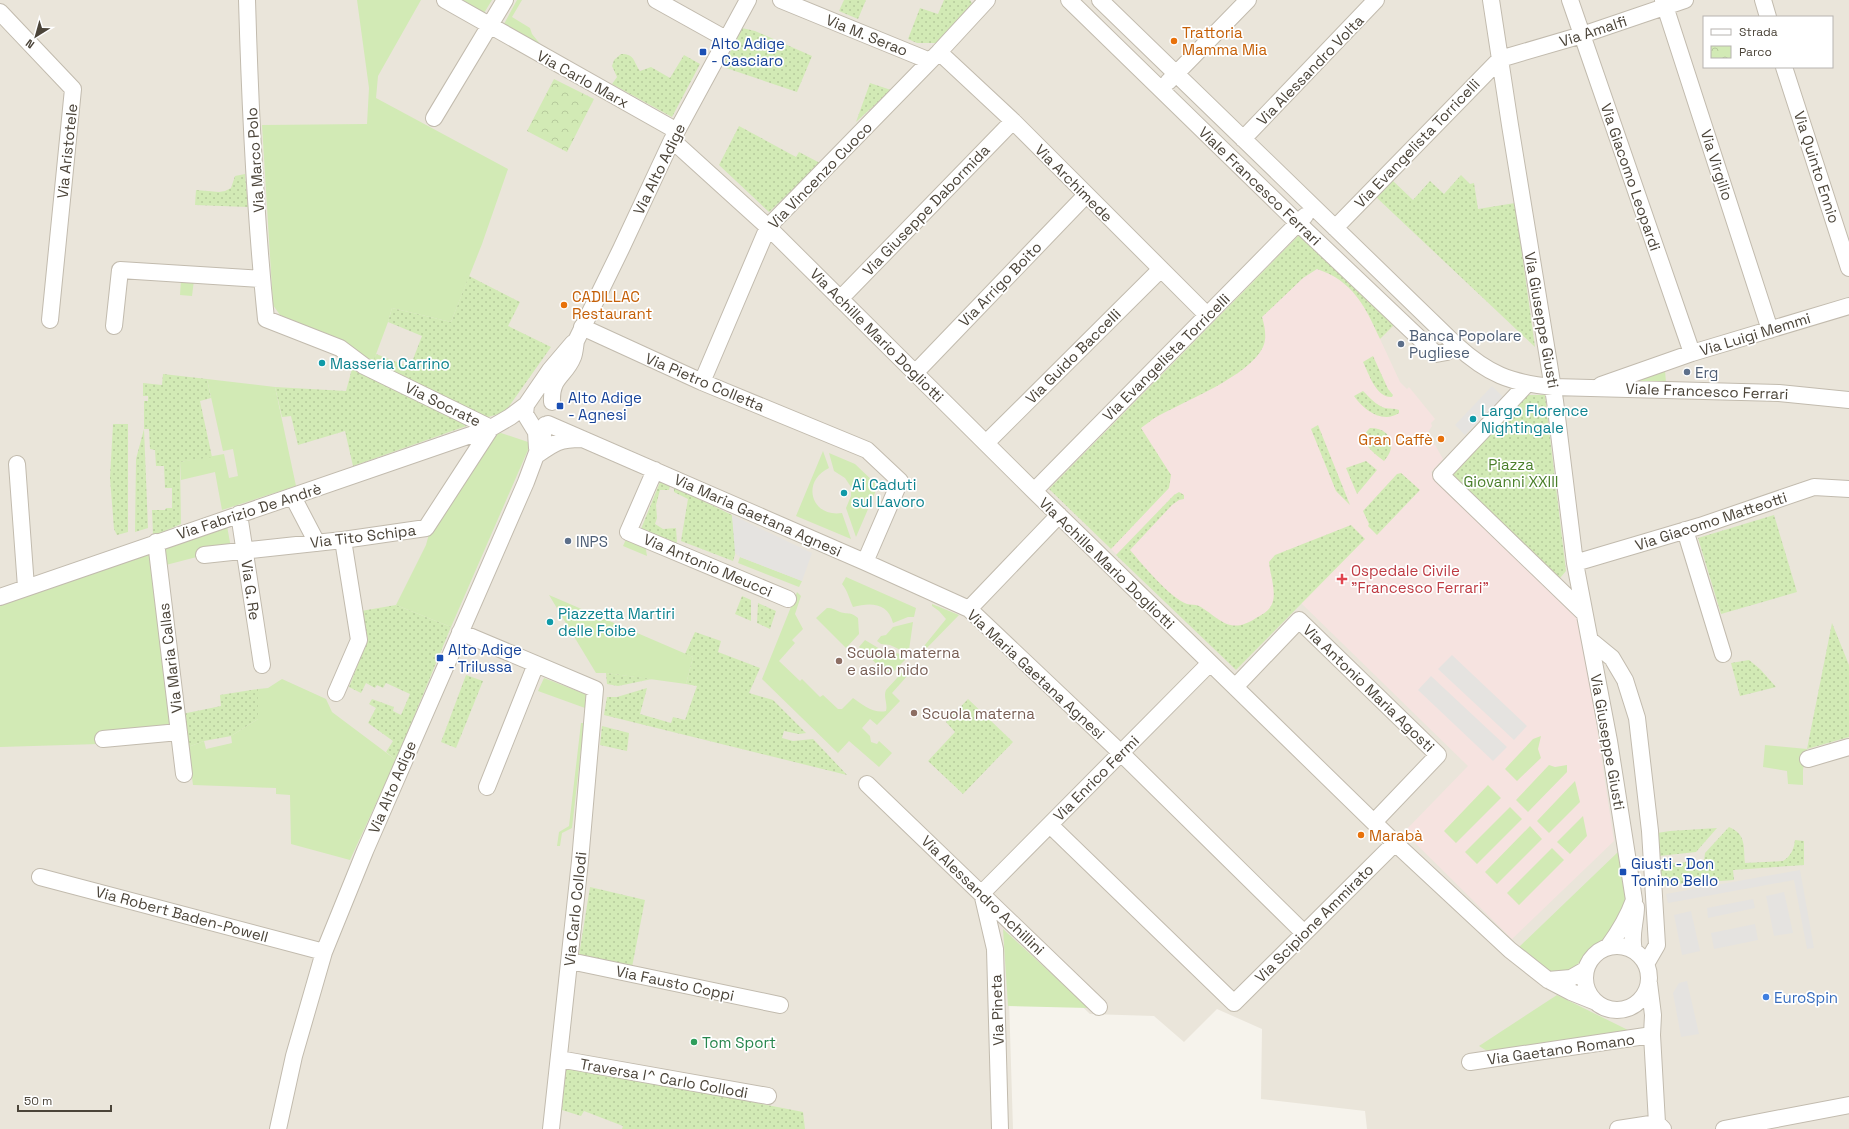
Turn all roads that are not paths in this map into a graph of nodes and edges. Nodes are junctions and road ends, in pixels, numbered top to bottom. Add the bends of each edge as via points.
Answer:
1 (246, 0) edge
2 (445, 0) edge
3 (506, 0) edge
4 (656, 0) edge
5 (748, 0) edge
6 (781, 0) edge
7 (987, 0) edge
8 (1069, 0) edge
9 (1248, 0) edge
10 (1376, 0) edge
11 (1492, 0) edge
12 (1570, 0) edge
13 (1684, 0) edge
14 (1763, 0) edge
15 (1106, 2) edge
16 (1664, 3) edge
17 (0, 12) edge
18 (1768, 16) edge
19 (490, 26) junction
20 (1582, 36) junction
21 (726, 40) junction
22 (935, 57) junction
23 (1500, 59) junction
24 (1784, 68) edge
25 (1175, 74) junction
26 (1160, 89) junction
27 (434, 118) dead end
28 (1013, 121) junction
29 (674, 136) junction
30 (1243, 139) junction
31 (1086, 195) junction
32 (1313, 208) junction
33 (1299, 224) junction
34 (768, 227) junction
35 (1334, 228) junction
36 (1849, 268) edge
37 (1161, 269) junction
38 (262, 279) junction
39 (840, 299) junction
40 (1849, 306) edge
41 (1207, 315) junction
42 (266, 319) joint
43 (50, 320) dead end
44 (114, 326) dead end
45 (1770, 330) junction
46 (579, 334) junction
47 (1456, 345) junction
48 (1692, 353) junction
49 (915, 373) junction
50 (702, 382) junction
51 (1526, 385) junction
52 (1553, 387) junction
53 (1593, 388) junction
54 (1849, 400) edge
55 (553, 403) junction
56 (535, 416) junction
57 (494, 426) junction
58 (581, 439) junction
59 (986, 444) junction
60 (536, 455) junction
61 (17, 464) dead end
62 (655, 470) junction
63 (1849, 490) edge
64 (1034, 491) junction
65 (293, 497) junction
66 (239, 514) junction
67 (1059, 515) junction
68 (1685, 530) junction
69 (344, 540) junction
70 (156, 542) junction
71 (317, 543) junction
72 (245, 550) junction
73 (204, 555) dead end
74 (865, 562) junction
75 (1575, 563) junction
76 (26, 587) junction
77 (0, 596) edge
78 (788, 599) dead end
79 (969, 609) junction
80 (1584, 613) junction
81 (460, 632) junction
82 (1590, 640) junction
83 (1724, 654) dead end
84 (1210, 663) junction
85 (536, 664) junction
86 (262, 665) dead end
87 (1235, 687) junction
88 (336, 694) dead end
89 (179, 732) junction
90 (103, 739) dead end
91 (1849, 747) edge
92 (1121, 753) junction
93 (1808, 759) dead end
94 (184, 774) dead end
95 (868, 784) dead end
96 (486, 787) dead end
97 (1374, 822) junction
98 (1050, 825) junction
99 (1395, 843) junction
100 (40, 877) dead end
101 (982, 893) junction
102 (1634, 900) junction
103 (1304, 934) junction
104 (1608, 947) junction
105 (1634, 950) junction
106 (324, 952) junction
107 (570, 961) junction
108 (1646, 964) junction
109 (1586, 970) junction
110 (1548, 980) junction
111 (1649, 982) junction
112 (1596, 1002) junction
113 (780, 1005) dead end
114 (1633, 1005) junction
115 (1099, 1007) dead end
116 (1652, 1036) junction
117 (559, 1059) junction
118 (1470, 1062) dead end
119 (768, 1096) dead end
120 (1849, 1105) edge
121 (1658, 1127) edge
122 (278, 1129) edge
123 (551, 1129) edge
124 (1000, 1129) edge
125 (1618, 1129) edge
126 (1724, 1129) edge

1 - 38 street, Via Marco Polo
2 - 19 street, Via Carlo Marx
3 - 19 street
4 - 21 street
5 - 21 street, Via Alto Adige
6 - 22 street, Via M. Serao
7 - 22 street, Via Vincenzo Cuoco
8 - 26 street, Viale Francesco Ferrari
9 - 25 street
10 - 30 street, Via Alessandro Volta
11 - 23 street, Via Giuseppe Giusti
12 - 20 street, Via Giacomo Leopardi
13 - 16 street, Via Amalfi
14 - 18 street
15 - 25 street, Viale Francesco Ferrari
16 - 20 street, Via Amalfi
16 - 45 street, Via Virgilio
17 - 43 street, Via Aristotele via 73,89
19 - 27 street
19 - 29 street, Via Carlo Marx
20 - 23 street, Via Amalfi
20 - 48 street, Via Giacomo Leopardi
21 - 29 street, Via Alto Adige
22 - 28 street, Via Archimede
22 - 34 street, Via Vincenzo Cuoco
23 - 35 street, Via Evangelista Torricelli
23 - 52 street, Via Giuseppe Giusti
24 - 36 street, Via Quinto Ennio
25 - 26 street
25 - 30 street, Viale Francesco Ferrari
26 - 33 street, Viale Francesco Ferrari
28 - 31 street, Via Archimede
28 - 39 street, Via Giuseppe Dabormida
29 - 34 street, Via Achille Mario Dogliotti
29 - 46 street, Via Alto Adige
30 - 32 street, Viale Francesco Ferrari
31 - 37 street, Via Archimede
31 - 49 street, Via Arrigo Boito
32 - 33 street, Via Evangelista Torricelli
32 - 35 street, Viale Francesco Ferrari
33 - 41 street, Via Evangelista Torricelli
33 - 47 street, Viale Francesco Ferrari via 1436,354 1447,352
34 - 39 street, Via Achille Mario Dogliotti
34 - 50 street, Via Vincenzo Cuoco
35 - 47 street, Viale Francesco Ferrari
37 - 41 street, Via Archimede
37 - 59 street, Via Guido Baccelli
38 - 42 street, Via Marco Polo
38 - 44 street via 120,270
39 - 49 street, Via Achille Mario Dogliotti
40 - 45 street, Via Luigi Memmi
41 - 64 street, Via Evangelista Torricelli
42 - 57 street, Via Socrate via 340,348 364,366
45 - 48 street, Via Luigi Memmi
46 - 50 street, Via Pietro Colletta
46 - 55 street, Via Alto Adige via 574,356 552,390
46 - 56 street, Via Alto Adige via 550,370
47 - 51 street, Viale Francesco Ferrari via 1493,373
48 - 53 street, Via Luigi Memmi
49 - 59 street, Via Achille Mario Dogliotti
50 - 74 street, Via Pietro Colletta via 867,450 900,481
51 - 52 street, Viale Francesco Ferrari
51 - 80 street via 1441,474
52 - 53 street, Viale Francesco Ferrari
52 - 75 street, Via Giuseppe Giusti
53 - 54 street, Viale Francesco Ferrari via 1779,393
55 - 56 street, Via Alto Adige via 555,415
55 - 56 street via 549,398 540,396
55 - 58 street, Via Maria Gaetana Agnesi via 558,418
56 - 57 street, Via Fabrizio De Andrè
56 - 58 street, Via Maria Gaetana Agnesi
56 - 60 street, Via Alto Adige
57 - 65 street, Via Fabrizio De Andrè
57 - 69 street, Via Tito Schipa via 426,528
58 - 60 street via 565,439
58 - 62 street, Via Maria Gaetana Agnesi
59 - 64 street, Via Achille Mario Dogliotti
60 - 81 street, Via Alto Adige via 490,568
61 - 76 street
62 - 74 street, Via Maria Gaetana Agnesi
62 - 78 street, Via Antonio Meucci via 628,532
63 - 68 street, Via Giacomo Matteotti via 1814,487
64 - 67 street, Via Achille Mario Dogliotti
65 - 66 street, Via Fabrizio De Andrè
65 - 71 street
66 - 70 street, Via Fabrizio De Andrè
66 - 72 street, Via G. Re
67 - 79 street
67 - 84 street, Via Achille Mario Dogliotti
68 - 75 street, Via Giacomo Matteotti
68 - 83 street
69 - 71 street, Via Tito Schipa
69 - 88 street via 359,640
70 - 76 street, Via Fabrizio De Andrè
70 - 89 street, Via Maria Callas
71 - 72 street, Via Tito Schipa
72 - 73 street, Via Tito Schipa
72 - 86 street, Via G. Re
74 - 79 street, Via Maria Gaetana Agnesi
75 - 80 street, Via Giuseppe Giusti
76 - 77 street, Via Fabrizio De Andrè
79 - 92 street, Via Maria Gaetana Agnesi
80 - 82 street, Via Giuseppe Giusti
81 - 85 street
81 - 106 street, Via Alto Adige
82 - 102 street, Via Giuseppe Giusti
82 - 108 street, Via Giuseppe Giusti via 1612,658 1625,680 1637,718 1650,831 1657,945
84 - 87 street, Via Achille Mario Dogliotti
84 - 92 street, Via Enrico Fermi
85 - 96 street
85 - 107 street, Via Carlo Collodi via 596,689
87 - 97 street, Via Achille Mario Dogliotti
87 - 97 street, Via Antonio Maria Agosti via 1299,620 1438,755
89 - 90 street
89 - 94 street, Via Maria Callas
91 - 93 street
92 - 98 street, Via Enrico Fermi
92 - 103 street, Via Maria Gaetana Agnesi
95 - 101 street, Via Alessandro Achillini
97 - 99 street, Via Achille Mario Dogliotti
98 - 101 street, Via Enrico Fermi
98 - 103 street, Via Scipione Ammirato via 1234,1003
99 - 103 street, Via Scipione Ammirato
99 - 110 street, Via Achille Mario Dogliotti via 1510,950
100 - 106 street, Via Robert Baden-Powell
101 - 115 street, Via Alessandro Achillini
101 - 124 street, Via Pineta via 995,949
102 - 104 street via 1620,931
102 - 105 street, Via Giuseppe Giusti
104 - 105 street via 1626,947
104 - 109 street via 1590,960
105 - 108 street
106 - 122 street, Via Alto Adige via 294,1056
107 - 113 street, Via Fausto Coppi
107 - 117 street, Via Carlo Collodi
108 - 111 street
109 - 110 street via 1570,978
109 - 112 street via 1585,982 1588,993
110 - 112 street, Via Achille Mario Dogliotti
111 - 114 street via 1646,992
111 - 116 street via 1653,1015
112 - 114 street via 1614,1009 1624,1009
114 - 116 street
116 - 118 street, Via Gaetano Romano
116 - 121 street
117 - 119 street, Traversa I^ Carlo Collodi
117 - 123 street, Via Carlo Collodi
120 - 126 street
121 - 125 street

